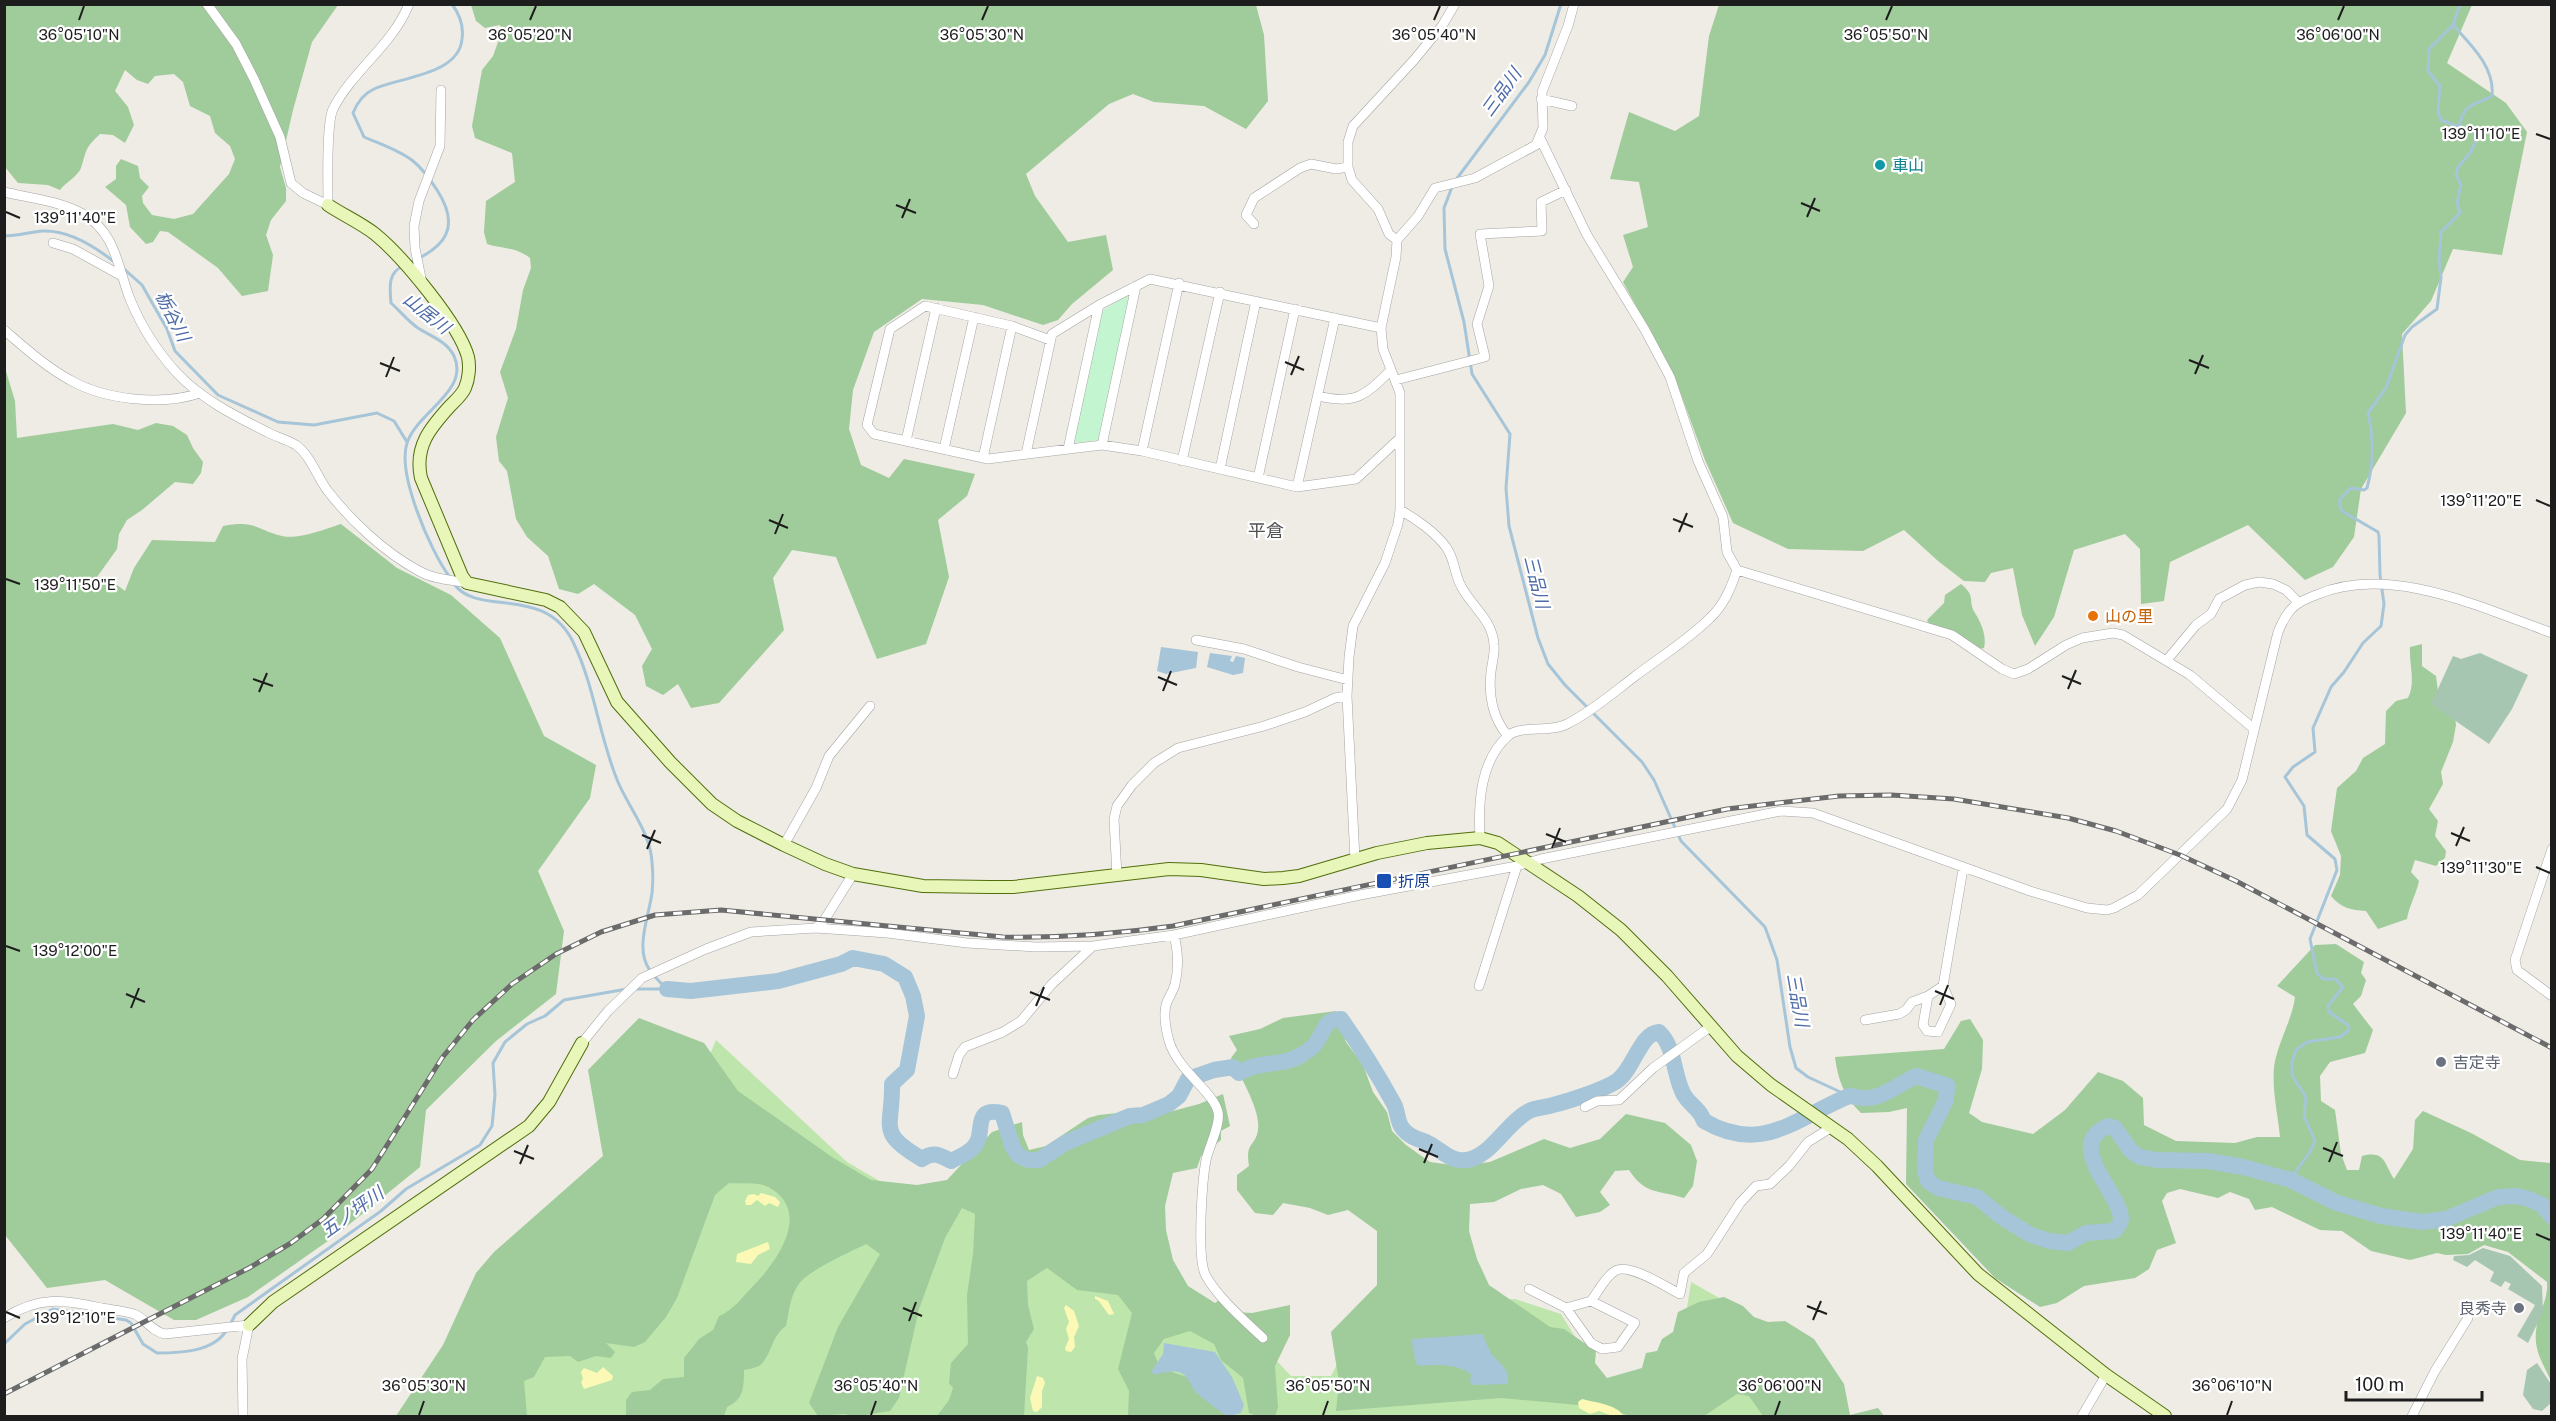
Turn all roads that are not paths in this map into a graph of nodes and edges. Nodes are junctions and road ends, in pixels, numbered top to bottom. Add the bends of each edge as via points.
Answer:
1 (207, 4) edge
2 (409, 4) edge
3 (1455, 4) edge
4 (1574, 4) edge
5 (441, 90) dead end
6 (1541, 99) junction
7 (1572, 106) dead end
8 (1540, 138) junction
9 (1348, 167) junction
10 (1566, 190) junction
11 (4, 192) edge
12 (328, 205) junction
13 (1254, 224) dead end
14 (1397, 240) junction
15 (53, 243) dead end
16 (122, 276) junction
17 (1179, 283) junction
18 (423, 285) junction
19 (1136, 286) junction
20 (1220, 292) junction
21 (1256, 301) junction
22 (1099, 305) junction
23 (936, 308) junction
24 (1295, 309) junction
25 (974, 317) junction
26 (1335, 318) junction
27 (1012, 326) junction
28 (1381, 328) junction
29 (4, 330) edge
30 (1050, 340) junction
31 (1391, 370) junction
32 (1396, 380) junction
33 (200, 393) junction
34 (1318, 396) junction
35 (1400, 438) junction
36 (906, 441) junction
37 (1102, 445) junction
38 (1068, 448) junction
39 (944, 449) junction
40 (1142, 451) junction
41 (1026, 454) junction
42 (983, 458) junction
43 (1182, 461) junction
44 (1220, 470) junction
45 (1258, 478) junction
46 (1297, 487) junction
47 (1400, 510) junction
48 (1737, 570) junction
49 (467, 583) junction
50 (2299, 603) junction
51 (2552, 633) edge
52 (1196, 640) dead end
53 (2167, 660) junction
54 (1348, 680) junction
55 (1347, 696) junction
56 (870, 706) dead end
57 (2254, 729) junction
58 (1508, 736) junction
59 (1480, 838) junction
60 (784, 845) junction
61 (2552, 849) edge
62 (1355, 860) junction
63 (1522, 864) junction
64 (1964, 869) junction
65 (853, 874) junction
66 (1117, 876) junction
67 (816, 928) junction
68 (1174, 935) junction
69 (1094, 946) junction
70 (1479, 986) dead end
71 (1943, 986) junction
72 (1928, 996) junction
73 (2552, 996) edge
74 (1865, 1020) dead end
75 (1710, 1027) junction
76 (582, 1043) joint
77 (953, 1074) dead end
78 (1585, 1107) dead end
79 (1832, 1126) junction
80 (1529, 1289) dead end
81 (1591, 1301) junction
82 (1566, 1308) junction
83 (4, 1318) edge
84 (2468, 1318) dead end
85 (244, 1325) junction
86 (1263, 1338) dead end
87 (2106, 1375) junction
88 (243, 1416) edge
89 (2082, 1416) edge
90 (2165, 1416) edge
91 (2412, 1416) edge

1 - 12 street via 254,79 280,137 291,183
2 - 12 street via 396,30 332,111
3 - 9 street via 1414,60 1353,126 1348,142
4 - 6 street
5 - 18 street via 441,146 419,201 414,226
6 - 7 street
6 - 8 street
8 - 10 street
8 - 14 street via 1536,145 1475,178 1435,188
9 - 13 street via 1311,164 1300,168 1251,201 1246,215
9 - 14 street via 1352,180 1378,209 1389,234
10 - 32 street via 1541,202 1542,231 1480,234 1489,286 1477,324 1485,357
10 - 48 street via 1587,235 1670,377 1698,461 1723,517 1727,552
11 - 16 street via 85,215 115,249
12 - 18 street via 375,234
14 - 28 street
15 - 16 street via 73,249
16 - 33 street via 148,336 177,373
17 - 19 street via 1150,279
17 - 20 street
17 - 40 street
18 - 49 street via 468,356 465,390 432,426 421,446 419,463 424,486
19 - 22 street
19 - 37 street
20 - 21 street
20 - 43 street
21 - 24 street
21 - 44 street
22 - 30 street via 1052,334
22 - 38 street
23 - 25 street
23 - 36 street
23 - 36 street via 925,306 890,329 867,425 874,434
24 - 26 street
24 - 45 street
25 - 27 street
25 - 39 street
26 - 28 street
26 - 34 street
27 - 30 street
27 - 42 street
28 - 31 street
29 - 33 street via 72,382 155,401
30 - 41 street
31 - 32 street
31 - 34 street via 1369,392 1353,399 1340,401
32 - 35 street via 1400,393
33 - 49 street via 295,445 342,509 386,548 420,572
34 - 46 street
35 - 46 street via 1356,479
35 - 47 street
36 - 39 street
37 - 38 street
37 - 40 street
38 - 41 street
39 - 42 street
40 - 43 street
41 - 42 street
43 - 44 street
44 - 45 street
45 - 46 street
47 - 54 street via 1385,563 1353,626
47 - 58 street via 1446,547 1459,584 1488,623 1494,644 1490,677 1494,711 1500,728
48 - 53 street via 1952,635 2014,674 2074,641 2102,634 2123,635
48 - 58 street via 1727,596 1711,617 1601,702 1566,725 1551,730 1516,731
49 - 60 street via 546,600 566,612 584,632 617,702 670,762 712,804
50 - 51 street via 2325,591 2352,585 2403,587 2453,597
50 - 53 street via 2273,584 2245,585 2219,599 2211,614 2196,625
50 - 57 street via 2290,610 2278,632
52 - 54 street via 1245,649
53 - 57 street via 2209,689
54 - 55 street
55 - 62 street
55 - 66 street via 1264,726 1178,748 1154,763 1117,806
56 - 60 street via 829,756
57 - 64 street via 2242,780 2227,809 2138,895 2114,908 2087,908
58 - 59 street via 1483,780 1478,808
59 - 62 street via 1408,846
59 - 63 street via 1507,847
60 - 65 street
61 - 73 street via 2515,960 2517,970
62 - 66 street via 1283,878 1169,869
63 - 64 street via 1781,811 1813,813
63 - 68 street
63 - 70 street
63 - 75 street via 1578,896 1621,930
64 - 71 street
65 - 66 street via 907,884 989,887
65 - 67 street
67 - 69 street via 967,943
67 - 76 street via 751,932 659,968 637,982
68 - 69 street
68 - 86 street via 1178,970 1165,1020 1174,1054 1218,1110 1219,1122 1204,1168 1203,1267 1212,1285
69 - 77 street via 1052,984 1021,1021 965,1047
71 - 72 street
71 - 72 street via 1951,1004 1938,1032 1927,1031 1923,1025
72 - 74 street via 1912,1002 1899,1014
75 - 78 street via 1653,1068 1618,1100 1597,1101
75 - 79 street via 1752,1070
76 - 85 street via 549,1102 529,1126
79 - 81 street via 1808,1142 1770,1184 1756,1186 1740,1203 1707,1254 1684,1273 1680,1294 1628,1268 1611,1274
79 - 87 street via 1877,1166 1978,1274
80 - 82 street
81 - 82 street
81 - 82 street via 1635,1323 1618,1347 1602,1349 1591,1343
83 - 85 street via 20,1308 49,1300 134,1314 165,1334
84 - 91 street
85 - 88 street
87 - 89 street
87 - 90 street

